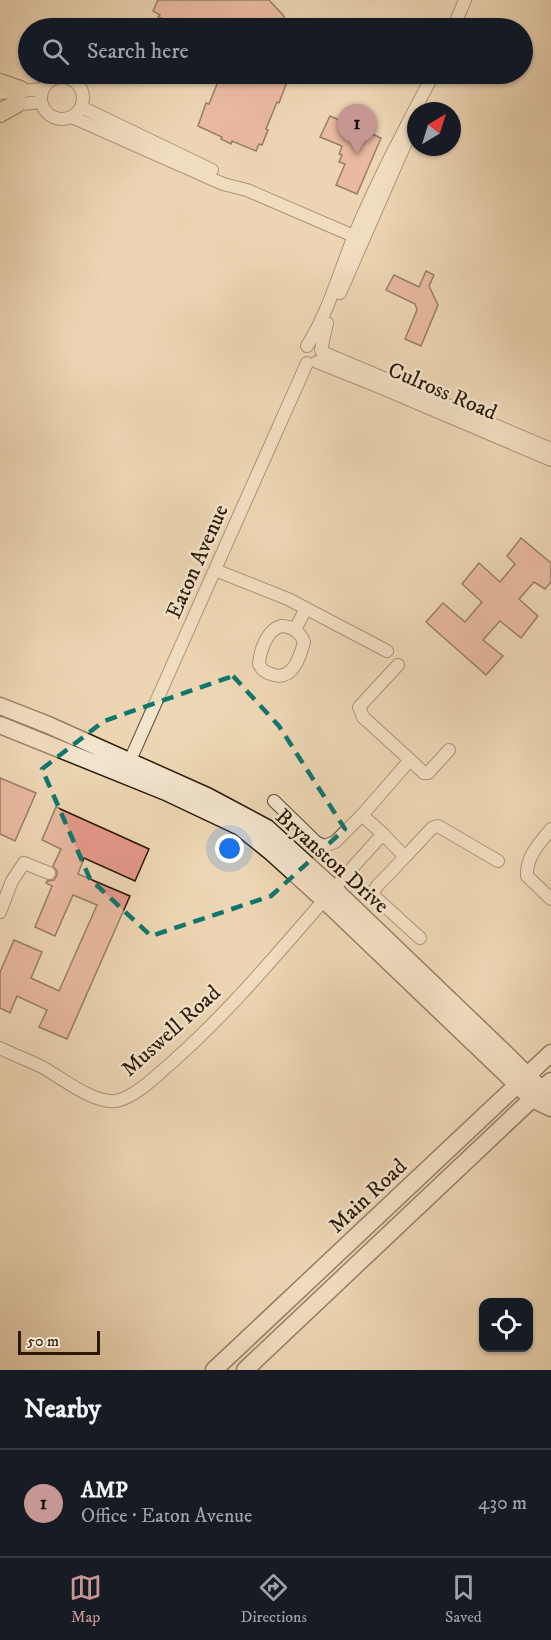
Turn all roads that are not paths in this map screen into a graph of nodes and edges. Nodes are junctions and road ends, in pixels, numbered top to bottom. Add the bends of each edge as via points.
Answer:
1 (465, 0) edge
2 (457, 18) edge
3 (0, 83) edge
4 (47, 84) edge
5 (78, 84) edge
6 (428, 84) edge
7 (429, 84) edge
8 (43, 89) junction
9 (0, 93) edge
10 (12, 100) edge
11 (41, 102) junction
12 (422, 102) edge
13 (76, 112) junction
14 (0, 114) edge
15 (407, 137) edge
16 (359, 238) junction
17 (317, 357) junction
18 (551, 449) edge
19 (551, 460) edge
20 (215, 570) junction
21 (306, 608) junction
22 (295, 630) dead end
23 (387, 651) dead end
24 (398, 665) dead end
25 (0, 706) edge
26 (0, 725) edge
27 (449, 750) dead end
28 (410, 760) junction
29 (126, 768) junction
30 (274, 801) dead end
31 (362, 815) junction
32 (551, 829) edge
33 (383, 834) junction
34 (405, 857) junction
35 (498, 861) dead end
36 (49, 873) dead end
37 (329, 895) junction
38 (551, 899) edge
39 (0, 912) edge
40 (420, 938) dead end
41 (0, 1048) edge
42 (551, 1053) edge
43 (494, 1063) junction
44 (522, 1080) junction
45 (541, 1090) edge
46 (494, 1106) junction
47 (550, 1107) edge
48 (214, 1370) edge
49 (245, 1370) edge

1 - 2 street
3 - 10 main road
4 - 8 street
5 - 13 street via 83,95
6 - 16 street, Eaton Avenue via 393,150
7 - 12 street, Eaton Avenue
8 - 10 street
8 - 11 street
9 - 10 street
10 - 11 street
10 - 14 main road
11 - 13 street via 50,115 64,119
13 - 16 street
15 - 16 street, Eaton Avenue
16 - 17 street, Eaton Avenue
16 - 17 street, Eaton Avenue via 319,326 302,353 303,357
17 - 18 street, Culross Road
17 - 19 street, Culross Road
17 - 20 street, Eaton Avenue
20 - 21 street
20 - 29 street, Eaton Avenue
21 - 22 street
21 - 23 street
24 - 28 street via 359,710
25 - 29 main road, Bryanston Drive via 46,724
26 - 29 main road, Bryanston Drive
27 - 28 street via 428,773
28 - 31 street
29 - 37 main road, Bryanston Drive via 207,796 258,822 278,837
30 - 31 street via 324,846 335,842
31 - 33 street
32 - 38 street via 532,852 526,869 527,876
33 - 34 street
33 - 37 street, Muswell Road
34 - 35 street via 437,826
34 - 40 street via 373,892
36 - 39 street via 24,863
37 - 41 street, Muswell Road via 222,1014 152,1079 123,1098 101,1099
37 - 43 main road, Bryanston Drive
37 - 44 main road, Bryanston Drive
42 - 44 main road, Main Road
43 - 44 main road, Bryanston Drive
43 - 46 main road via 498,1088
44 - 45 main road, Bryanston Drive
44 - 46 main road, Main Road
45 - 47 main road, Bryanston Drive
45 - 49 main road, Main Road
46 - 48 main road, Main Road

